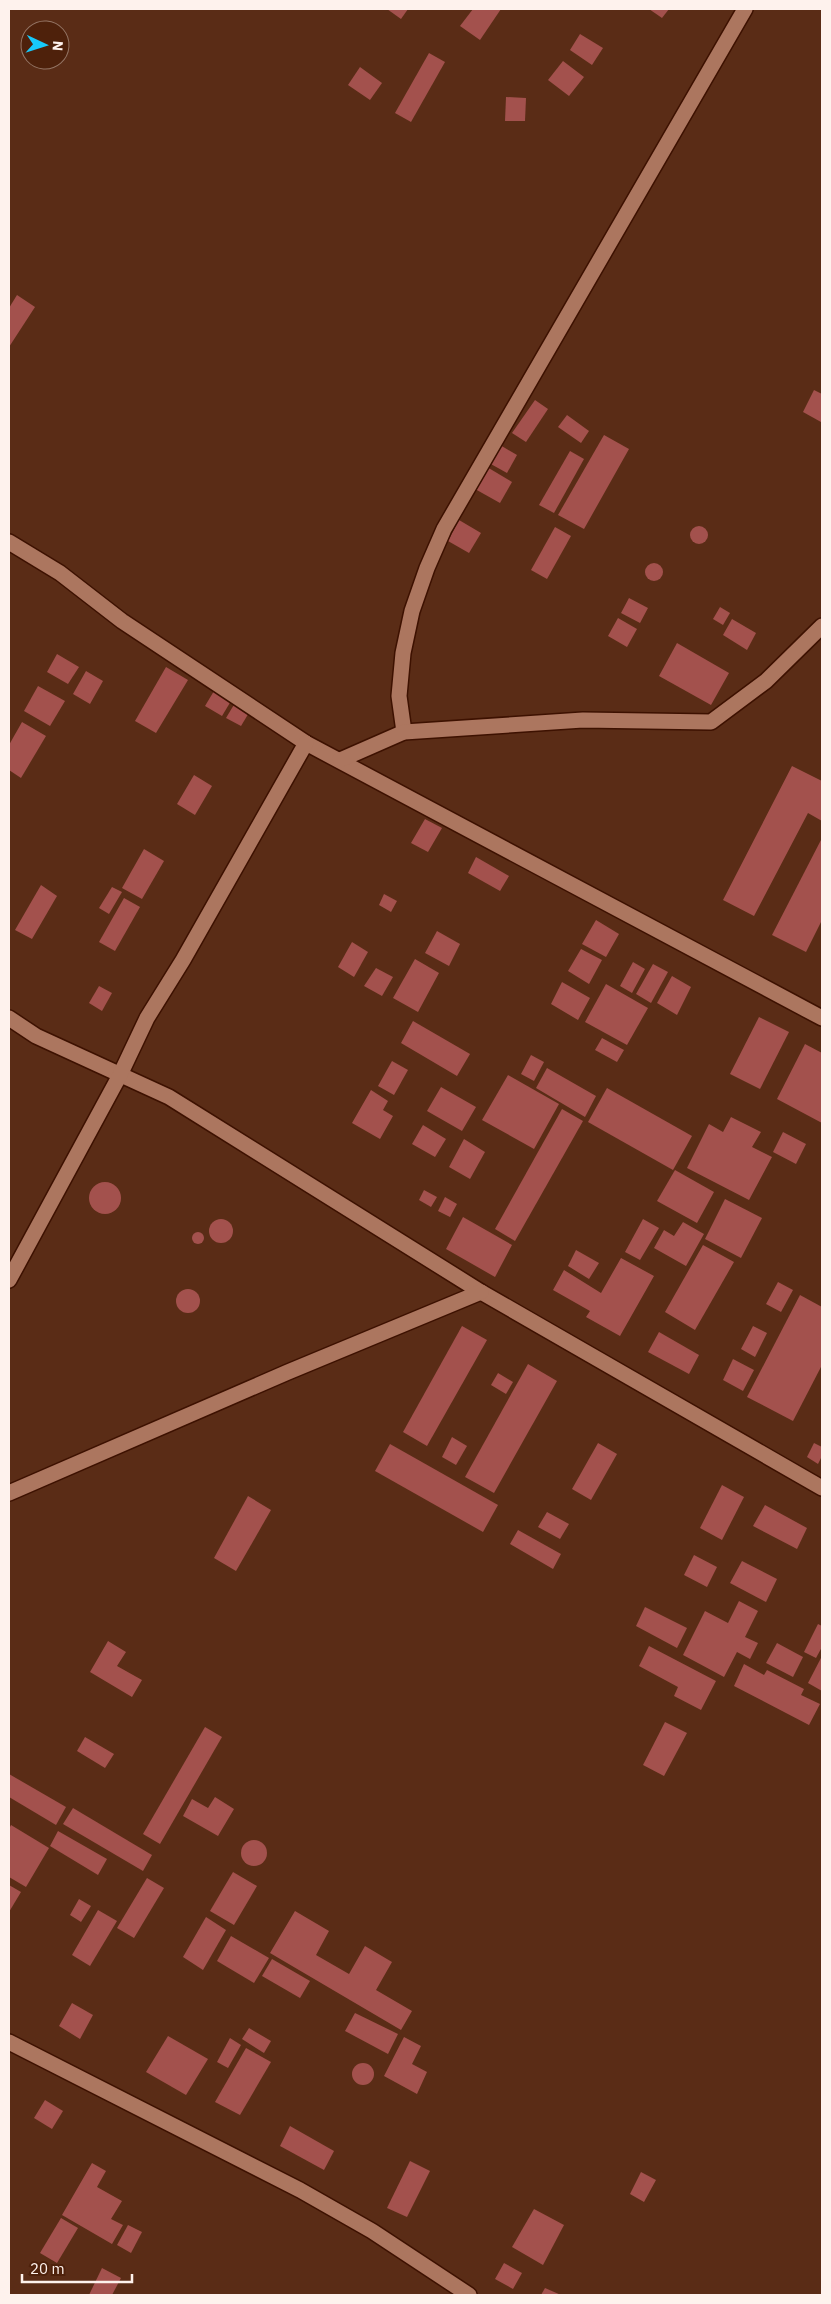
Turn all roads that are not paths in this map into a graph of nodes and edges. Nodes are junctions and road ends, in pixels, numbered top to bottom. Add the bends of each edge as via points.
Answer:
1 (745, 9) edge
2 (9, 542) edge
3 (822, 626) edge
4 (404, 732) junction
5 (306, 743) junction
6 (340, 760) junction
7 (9, 1018) edge
8 (822, 1018) edge
9 (120, 1074) junction
10 (9, 1280) edge
11 (481, 1292) junction
12 (822, 1488) edge
13 (9, 1493) edge
14 (9, 2042) edge
15 (468, 2295) edge

1 - 4 street via 444,528 412,610 403,653 399,696
2 - 5 street via 60,573 122,621
3 - 4 street via 766,681 711,722 583,720
4 - 6 street
5 - 6 street
5 - 9 street via 147,1018
6 - 8 street
7 - 9 street via 36,1036
9 - 10 street
9 - 11 street via 169,1097
11 - 12 street
11 - 13 street
14 - 15 street via 300,2190 372,2231

